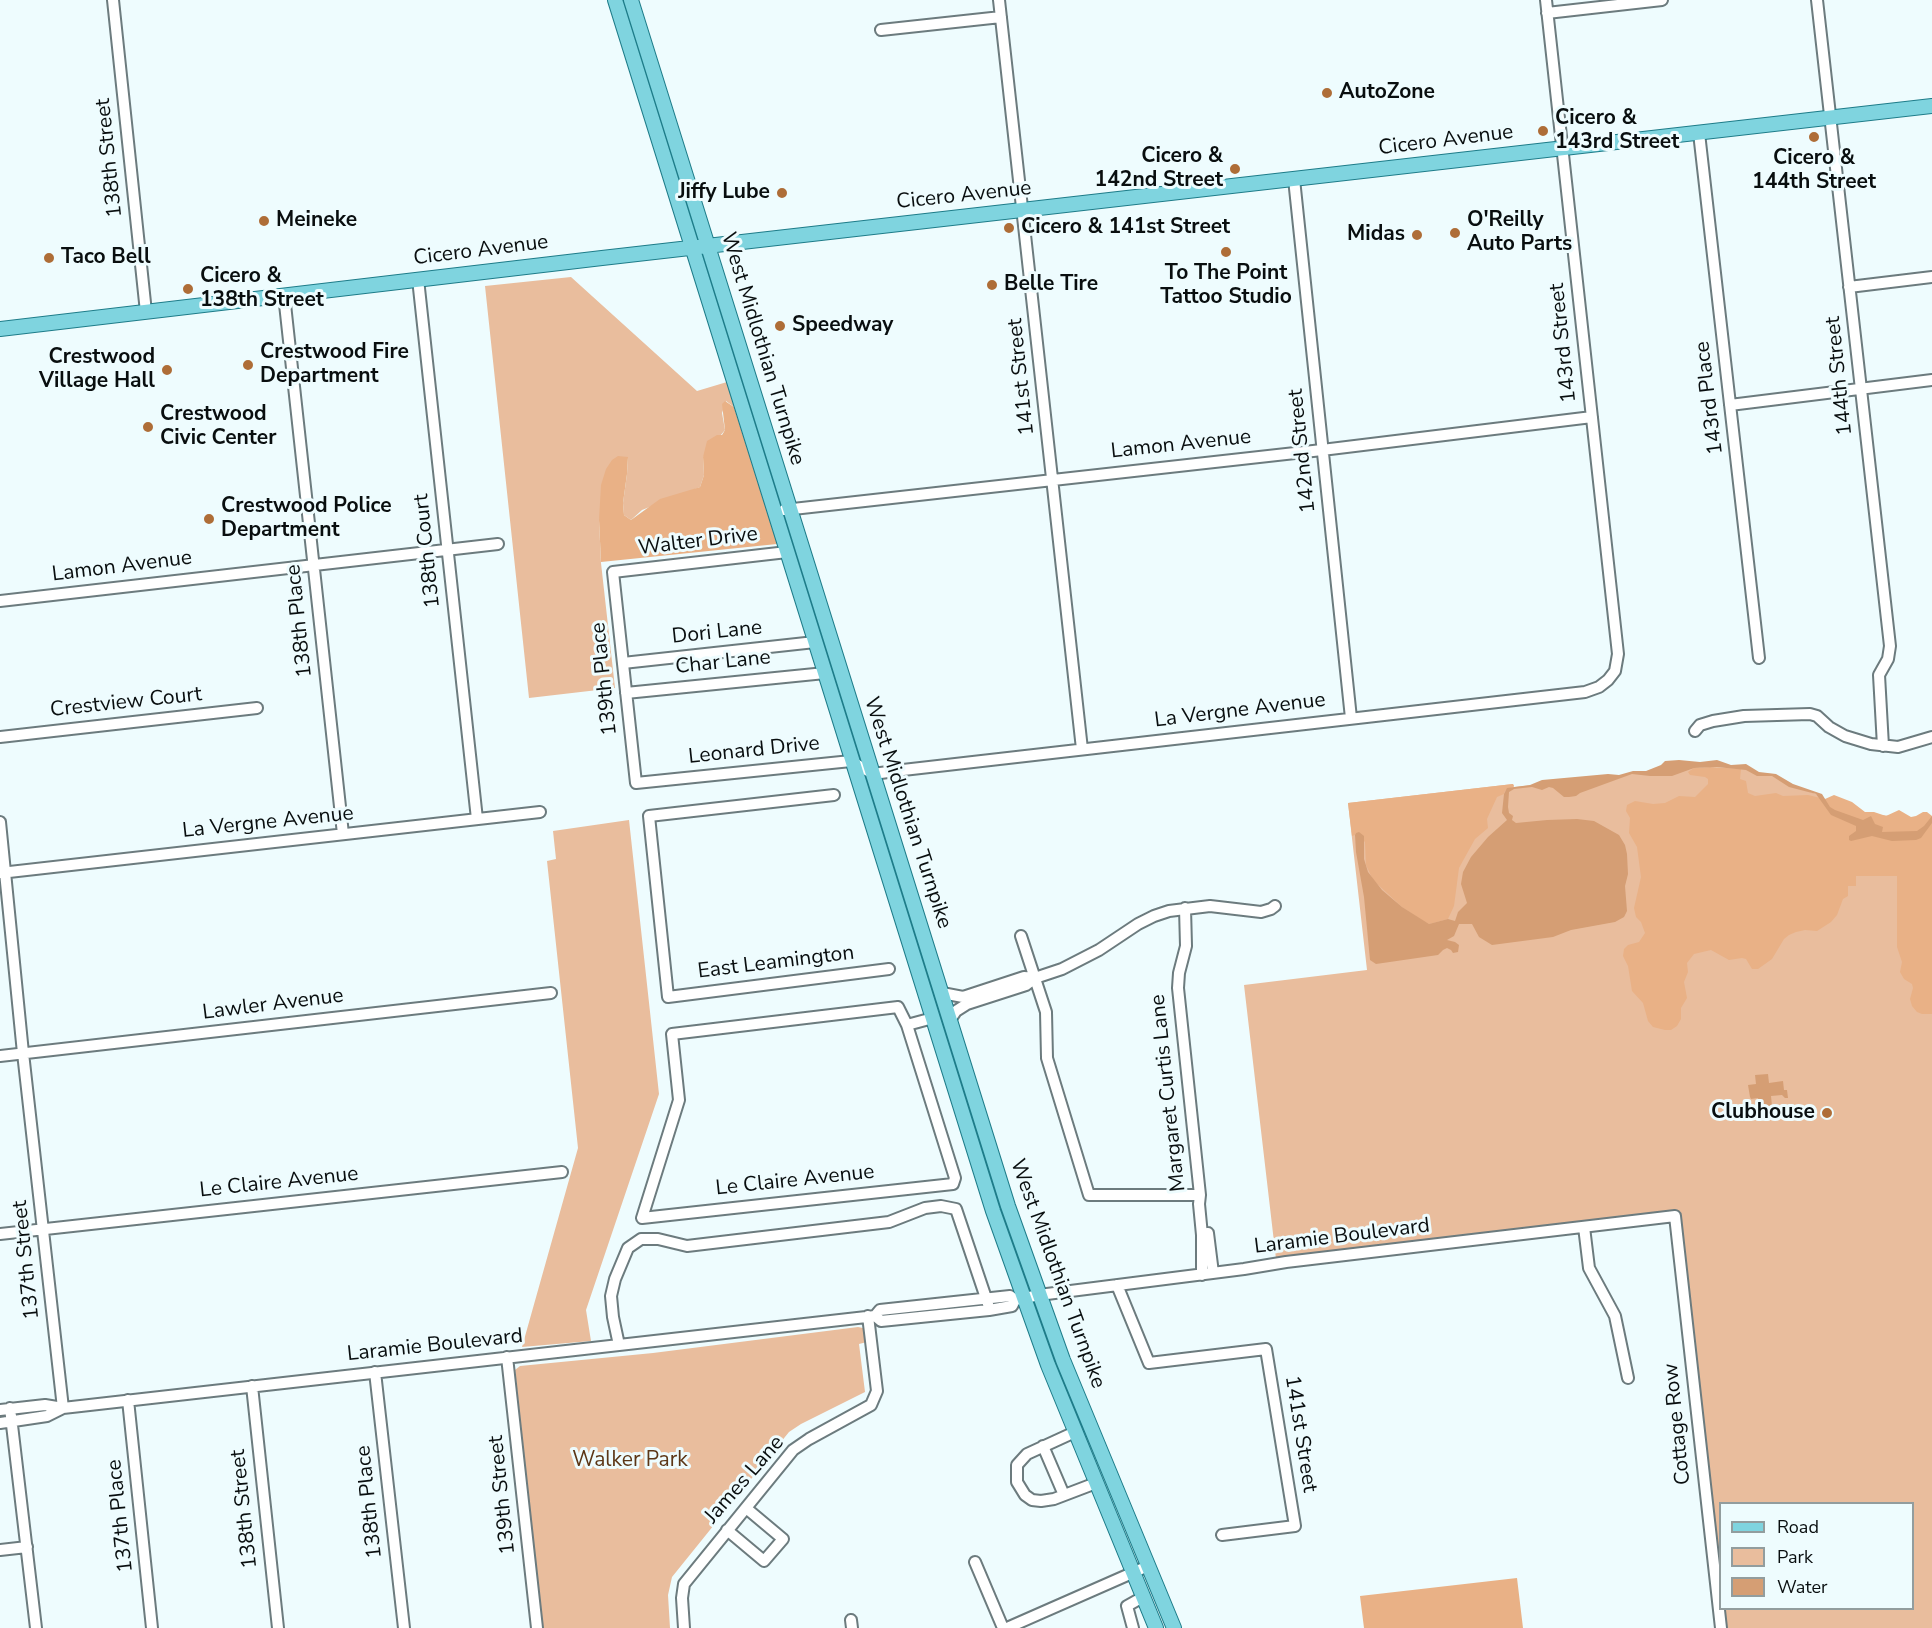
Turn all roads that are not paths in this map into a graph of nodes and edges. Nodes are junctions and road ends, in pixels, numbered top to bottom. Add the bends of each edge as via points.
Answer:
1 (113, 0) edge
2 (615, 0) edge
3 (631, 0) edge
4 (999, 0) edge
5 (1546, 0) edge
6 (1662, 0) edge
7 (1817, 0) edge
8 (1547, 13) junction
9 (1001, 17) junction
10 (881, 30) dead end
11 (1932, 106) edge
12 (1830, 118) junction
13 (1699, 133) junction
14 (1562, 149) junction
15 (1294, 179) junction
16 (1023, 211) junction
17 (708, 246) junction
18 (692, 248) junction
19 (1932, 277) edge
20 (418, 279) junction
21 (1849, 287) junction
22 (284, 295) junction
23 (146, 312) junction
24 (0, 329) edge
25 (1932, 380) edge
26 (1861, 389) junction
27 (1730, 405) junction
28 (1592, 417) junction
29 (1322, 450) junction
30 (1053, 479) junction
31 (791, 510) junction
32 (775, 512) junction
33 (498, 544) dead end
34 (448, 550) junction
35 (787, 552) junction
36 (313, 565) junction
37 (613, 572) joint
38 (0, 601) edge
39 (815, 642) junction
40 (1760, 658) dead end
41 (623, 663) junction
42 (825, 673) junction
43 (1608, 680) joint
44 (626, 693) junction
45 (257, 708) dead end
46 (1351, 718) junction
47 (1695, 731) dead end
48 (0, 737) edge
49 (1932, 737) edge
50 (1883, 746) junction
51 (1082, 749) junction
52 (852, 761) junction
53 (873, 774) junction
54 (636, 783) joint
55 (834, 795) dead end
56 (540, 812) dead end
57 (477, 819) junction
58 (0, 822) edge
59 (343, 834) junction
60 (3, 872) edge
61 (1275, 906) dead end
62 (1185, 908) junction
63 (1021, 936) dead end
64 (889, 969) dead end
65 (1035, 978) junction
66 (551, 993) dead end
67 (942, 993) junction
68 (948, 1014) junction
69 (933, 1018) junction
70 (908, 1025) junction
71 (23, 1053) junction
72 (0, 1056) edge
73 (562, 1172) dead end
74 (1200, 1195) junction
75 (1675, 1216) joint
76 (1584, 1227) junction
77 (43, 1228) junction
78 (0, 1234) edge
79 (1207, 1274) junction
80 (1117, 1285) junction
81 (1039, 1295) junction
82 (1019, 1299) junction
83 (988, 1305) junction
84 (872, 1316) junction
85 (619, 1345) junction
86 (507, 1357) junction
87 (375, 1372) junction
88 (1628, 1378) dead end
89 (252, 1386) junction
90 (128, 1400) junction
91 (63, 1408) junction
92 (5, 1409) edge
93 (12, 1421) junction
94 (0, 1423) edge
95 (1075, 1432) junction
96 (1043, 1446) junction
97 (1096, 1483) junction
98 (1065, 1495) junction
99 (746, 1508) junction
100 (727, 1530) junction
101 (1222, 1535) dead end
102 (27, 1547) junction
103 (0, 1550) edge
104 (975, 1562) dead end
105 (1148, 1566) junction
106 (1133, 1573) junction
107 (1143, 1597) junction
108 (36, 1628) edge
109 (152, 1628) edge
110 (278, 1628) edge
111 (404, 1628) edge
112 (537, 1628) edge
113 (684, 1628) edge
114 (1005, 1628) edge
115 (1133, 1628) edge
116 (1156, 1628) edge
117 (1173, 1628) edge
118 (1721, 1628) edge

1 - 23 street, 138th Street
2 - 18 main road, West Midlothian Turnpike
3 - 17 main road, West Midlothian Turnpike
4 - 9 street, 141st Street
5 - 8 street, 143rd Street
6 - 8 street
7 - 12 street, 144th Street
8 - 14 street, 143rd Street
9 - 10 street
9 - 16 street, 141st Street
11 - 12 main road, Cicero Avenue
12 - 13 main road, Cicero Avenue
12 - 21 street, 144th Street
13 - 14 main road, Cicero Avenue
13 - 27 street, 143rd Place
14 - 15 main road, Cicero Avenue
14 - 28 street, 143rd Street
15 - 16 main road, Cicero Avenue
15 - 29 street, 142nd Street
16 - 17 main road, Cicero Avenue
16 - 30 street, 141st Street
17 - 18 main road, Cicero Avenue
17 - 31 main road, West Midlothian Turnpike
18 - 20 main road, Cicero Avenue
18 - 32 main road, West Midlothian Turnpike
19 - 21 street
20 - 22 main road, Cicero Avenue
20 - 34 street, 138th Court
21 - 26 street, 144th Street
22 - 23 main road, Cicero Avenue
22 - 36 street, 138th Place
23 - 24 main road, Cicero Avenue
25 - 26 street
26 - 27 street
26 - 50 street, 144th Street via 1890,646 1879,675
27 - 40 street, 143rd Place
28 - 29 street, Lamon Avenue
28 - 43 street, 143rd Street via 1618,654 1615,671
29 - 30 street, Lamon Avenue
29 - 46 street, 142nd Street
30 - 31 street, Lamon Avenue
30 - 51 street, 141st Street
31 - 32 street, Lamon Avenue
31 - 53 main road, West Midlothian Turnpike
32 - 35 main road, West Midlothian Turnpike
33 - 34 street, Lamon Avenue
34 - 36 street, Lamon Avenue
34 - 57 street, 138th Court
35 - 37 street, Walter Drive
35 - 39 main road, West Midlothian Turnpike
36 - 38 street, Lamon Avenue
36 - 59 street, 138th Place
37 - 41 street, 139th Place
39 - 41 street, Dori Lane
39 - 42 main road, West Midlothian Turnpike
41 - 44 street, 139th Place
42 - 44 street, Char Lane
42 - 52 main road, West Midlothian Turnpike
43 - 46 street, La Vergne Avenue via 1585,692
44 - 54 street, 139th Place
45 - 48 street, Crestview Court
46 - 51 street, La Vergne Avenue
47 - 50 street via 1713,720 1809,714 1845,736
49 - 50 street via 1898,747
51 - 53 street, La Vergne Avenue
52 - 53 street, Leonard Drive
52 - 54 street, Leonard Drive
52 - 69 main road, West Midlothian Turnpike
53 - 67 main road, West Midlothian Turnpike
55 - 64 street, East Leamington via 649,816 668,997
56 - 57 street, La Vergne Avenue
57 - 59 street, La Vergne Avenue
58 - 60 street, 137th Street
59 - 60 street, La Vergne Avenue
60 - 71 street, 137th Street
61 - 62 street via 1261,912
62 - 65 street via 1154,916 1084,960
62 - 74 street, Margaret Curtis Lane via 1186,946 1178,988
63 - 65 street
65 - 67 street via 1024,977 963,997
65 - 68 street via 1026,985
65 - 74 street via 1047,1019 1047,1058 1089,1195
66 - 71 street, Lawler Avenue
67 - 68 main road, West Midlothian Turnpike
68 - 69 main road
68 - 81 main road, West Midlothian Turnpike
69 - 70 street
69 - 82 main road, West Midlothian Turnpike
70 - 70 street, Le Claire Avenue via 898,1007 672,1034 679,1100 642,1218 953,1184 955,1178
71 - 72 street, Lawler Avenue
71 - 77 street, 137th Street
73 - 77 street, Le Claire Avenue
74 - 79 street, Margaret Curtis Lane via 1204,1204
75 - 76 street, Laramie Boulevard
75 - 118 street, Cottage Row
76 - 79 street, Laramie Boulevard
76 - 88 street via 1591,1274 1615,1316
77 - 78 street, Le Claire Avenue
77 - 91 street, 137th Street
79 - 80 street, Laramie Boulevard
80 - 81 street, Laramie Boulevard
80 - 101 street, 141st Street via 1149,1363 1266,1349 1295,1526
81 - 82 street, Laramie Boulevard
81 - 105 main road, West Midlothian Turnpike
82 - 83 street, Laramie Boulevard via 1010,1296
82 - 95 main road, West Midlothian Turnpike
83 - 84 street, Laramie Boulevard via 880,1310
83 - 85 street via 956,1209 940,1206 890,1222 687,1246 641,1239 628,1248 611,1296
84 - 85 street, Laramie Boulevard
84 - 99 street, James Lane via 877,1391 871,1405 794,1450
85 - 86 street, Laramie Boulevard
86 - 87 street, Laramie Boulevard
86 - 112 street, 139th Street
87 - 89 street, Laramie Boulevard
87 - 111 street, 138th Place
89 - 90 street, Laramie Boulevard
89 - 110 street, 138th Street
90 - 91 street, Laramie Boulevard
90 - 109 street, 137th Place
91 - 92 street, Laramie Boulevard via 45,1405
91 - 93 street via 47,1416
92 - 93 street
93 - 94 street
93 - 102 street
95 - 96 street
95 - 97 main road, West Midlothian Turnpike
96 - 98 street
96 - 98 street via 1020,1459 1016,1473 1020,1489 1032,1500
97 - 98 street
97 - 106 main road, West Midlothian Turnpike
99 - 100 street, James Lane
99 - 100 street via 783,1539 764,1561
100 - 113 street, James Lane via 684,1584
102 - 103 street
102 - 108 street
104 - 114 street
105 - 106 street
105 - 117 main road, West Midlothian Turnpike
106 - 107 main road, West Midlothian Turnpike
106 - 114 street
107 - 115 street via 1126,1606
107 - 116 main road, West Midlothian Turnpike

